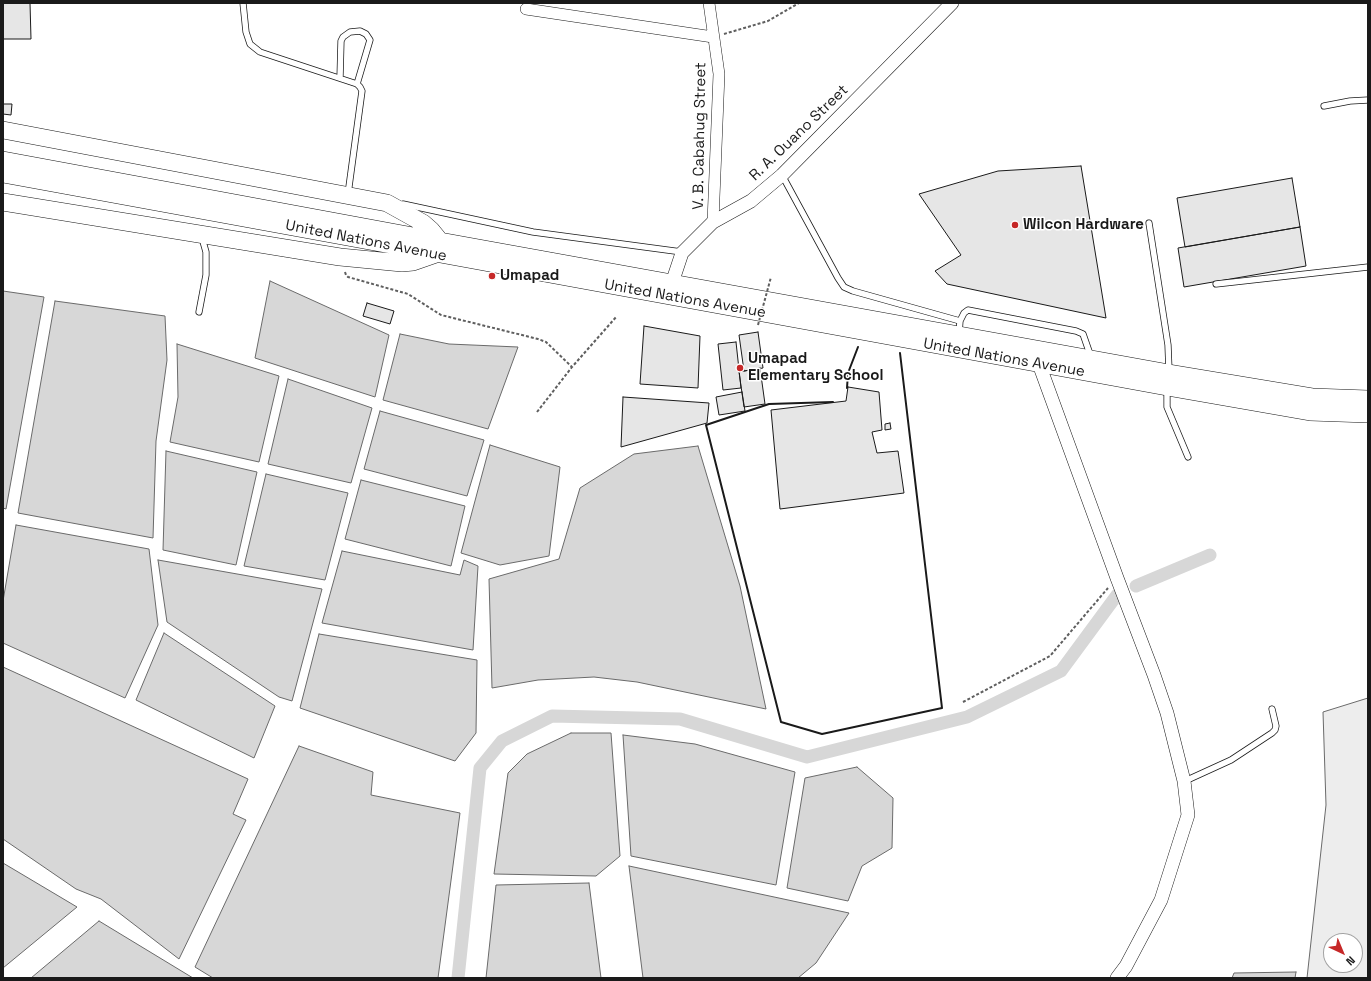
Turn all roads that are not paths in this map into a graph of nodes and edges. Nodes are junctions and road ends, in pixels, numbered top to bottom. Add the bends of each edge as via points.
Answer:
1 (243, 3) edge
2 (709, 3) edge
3 (952, 3) edge
4 (526, 9) dead end
5 (713, 37) junction
6 (340, 78) junction
7 (357, 84) junction
8 (1368, 100) edge
9 (1324, 106) dead end
10 (3, 130) edge
11 (3, 160) edge
12 (3, 174) edge
13 (782, 175) junction
14 (348, 196) junction
15 (3, 202) edge
16 (387, 203) junction
17 (713, 222) junction
18 (1149, 223) dead end
19 (201, 234) junction
20 (438, 247) junction
21 (682, 252) junction
22 (1368, 267) edge
23 (672, 283) junction
24 (1216, 284) dead end
25 (199, 312) dead end
26 (960, 328) junction
27 (1092, 359) junction
28 (1039, 364) junction
29 (1168, 380) junction
30 (1368, 399) edge
31 (1368, 414) edge
32 (1188, 457) dead end
33 (1272, 709) dead end
34 (1184, 781) junction
35 (1117, 978) edge

1 - 6 lane via 250,44 260,52
2 - 5 street, V. B. Cabahug Street
3 - 13 street, R. A. Ouano Street
4 - 5 street
5 - 17 street, V. B. Cabahug Street via 719,74
6 - 7 lane
6 - 7 lane via 341,41 350,32 360,31 370,40
7 - 14 lane via 362,92
8 - 9 lane via 1350,100
10 - 14 main road
11 - 20 main road, United Nations Avenue
12 - 20 main road, United Nations Avenue
13 - 17 street, R. A. Ouano Street via 752,201
13 - 26 lane via 844,287
14 - 16 main road
15 - 19 main road
16 - 20 main road via 423,223 431,230
16 - 21 lane via 533,232
17 - 21 street, R. A. Ouano Street
18 - 29 lane via 1168,345
19 - 20 main road via 340,257 408,262 413,262
19 - 25 lane via 206,252 206,275
20 - 23 main road, United Nations Avenue
20 - 28 main road, United Nations Avenue
21 - 23 street, R. A. Ouano Street
22 - 24 lane
23 - 26 main road, United Nations Avenue
26 - 27 main road, United Nations Avenue
26 - 27 lane via 964,313 968,310 1076,331 1083,334
27 - 29 main road, United Nations Avenue
28 - 29 main road, United Nations Avenue
28 - 34 street via 1157,683
29 - 30 main road, United Nations Avenue via 1312,397
29 - 31 main road, United Nations Avenue via 1310,412
29 - 32 lane via 1167,407
33 - 34 lane via 1276,726 1272,734 1231,760
34 - 35 street via 1188,815 1161,900

